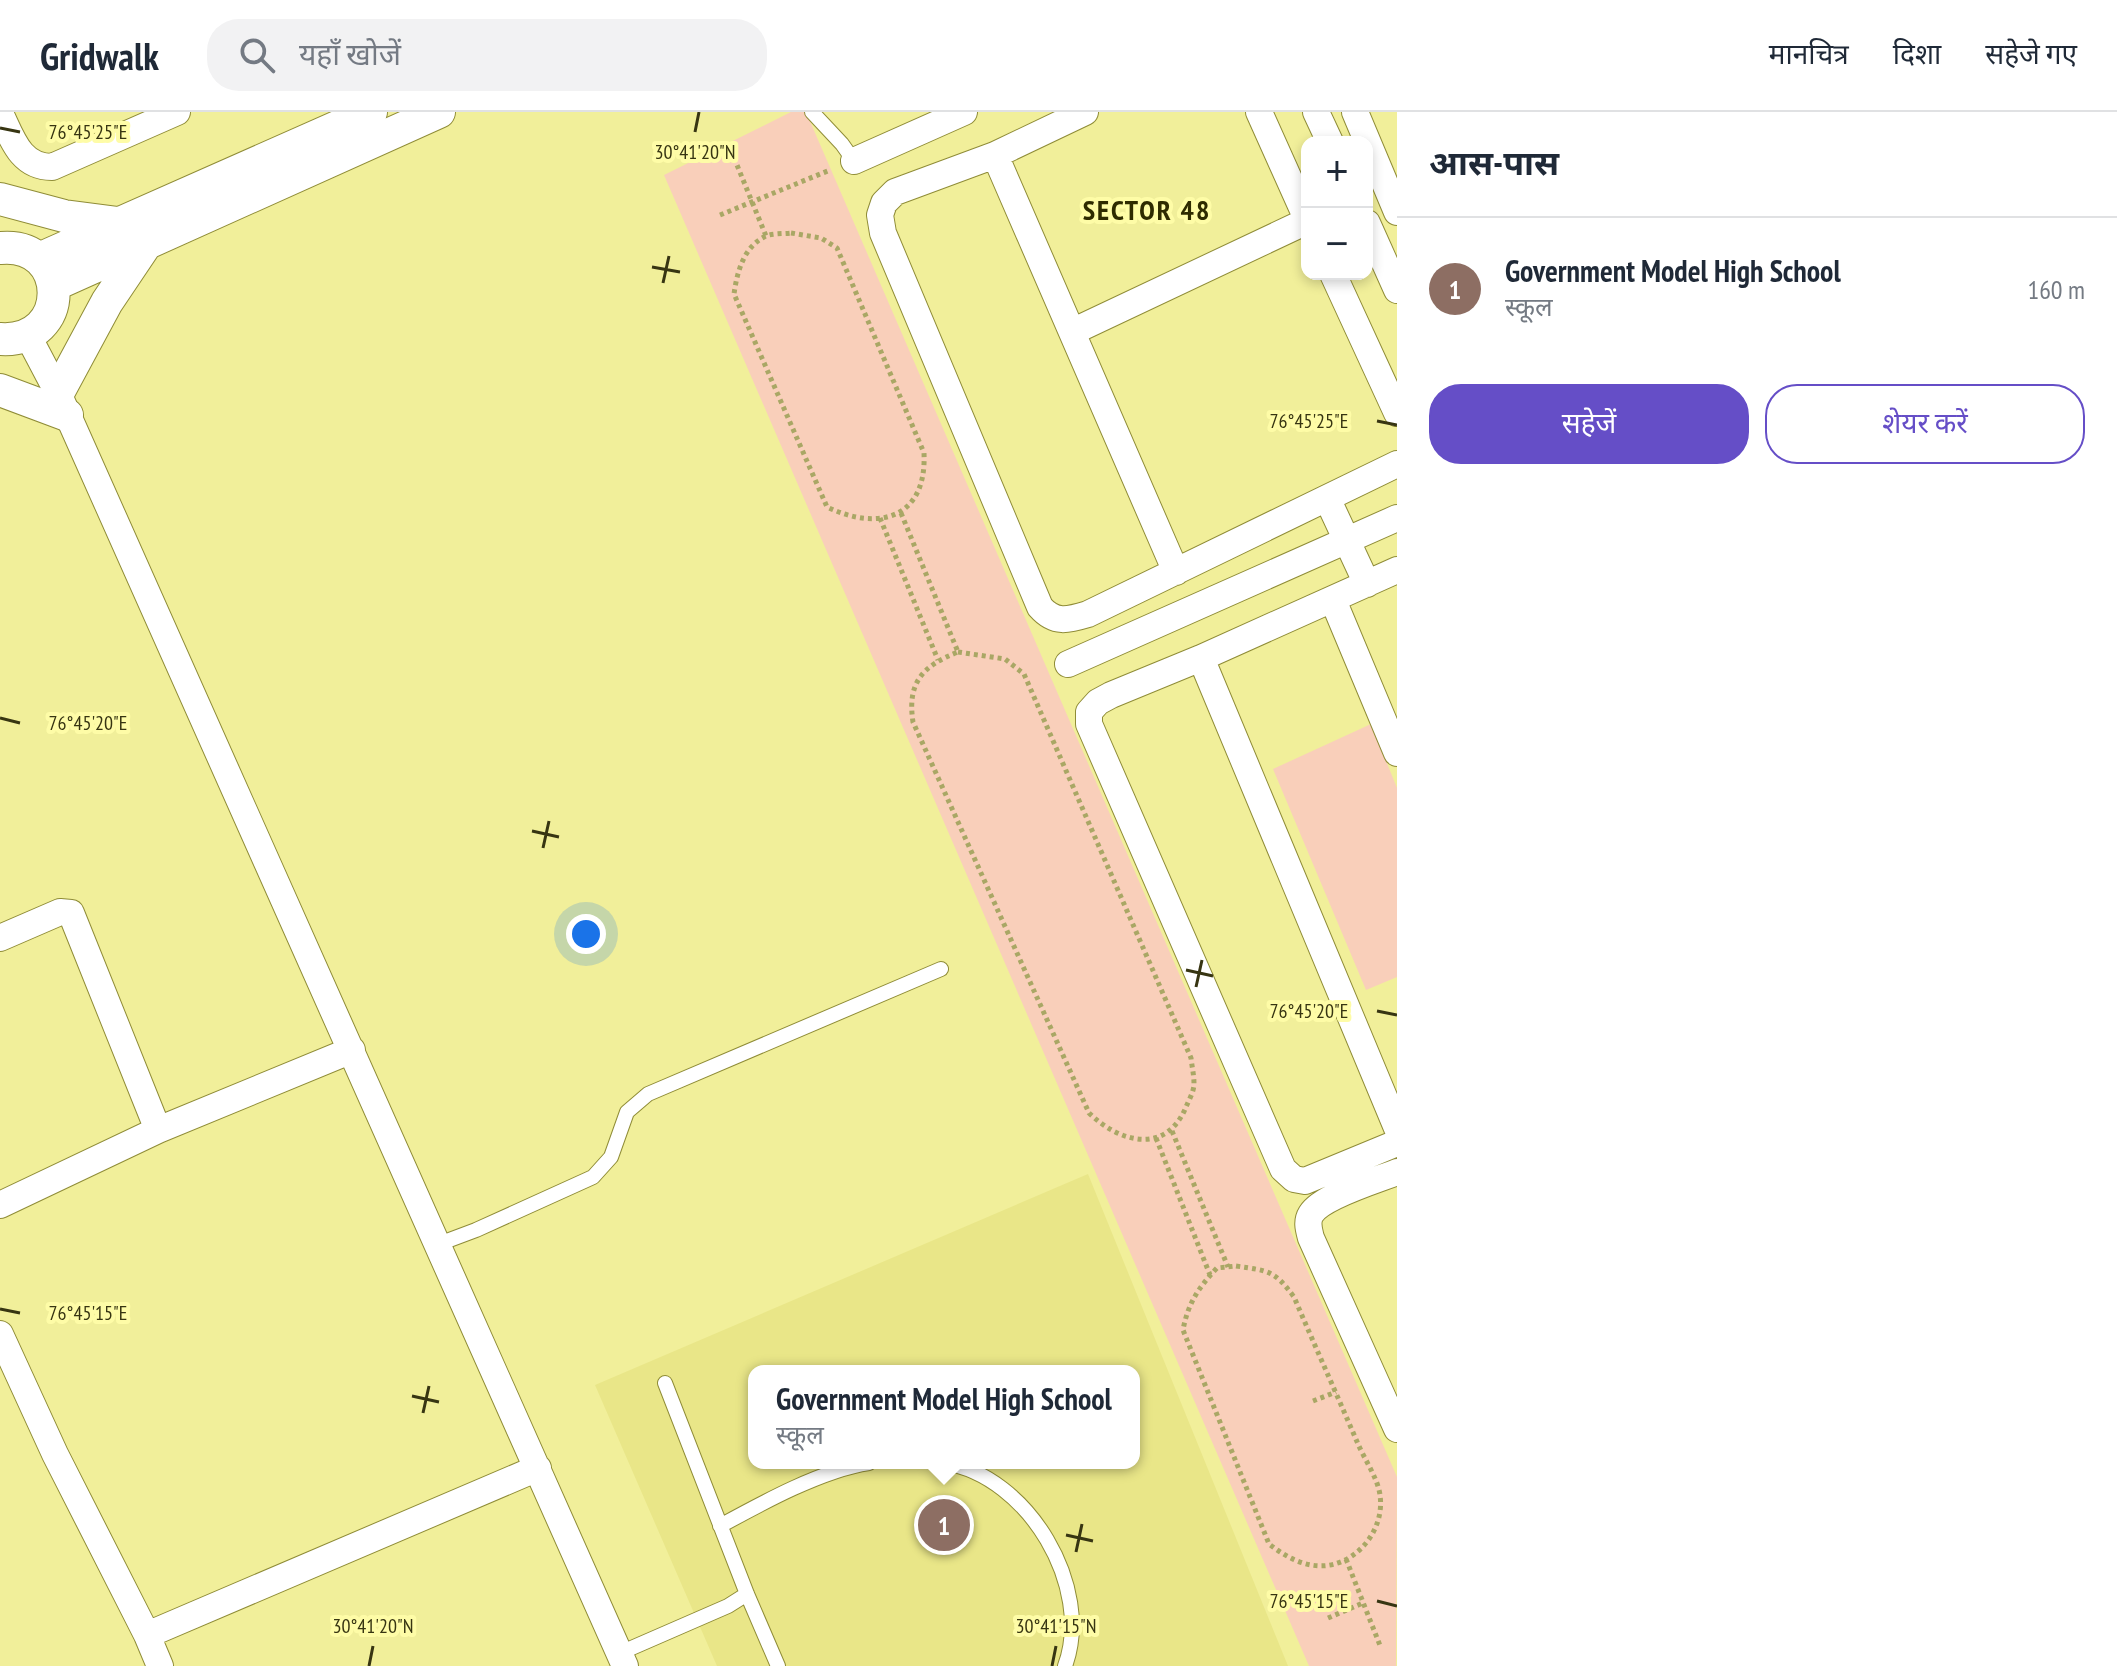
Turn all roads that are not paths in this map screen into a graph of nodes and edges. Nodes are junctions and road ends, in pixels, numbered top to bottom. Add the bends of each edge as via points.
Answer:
1 (177, 112) edge
2 (371, 112) edge
3 (439, 112) edge
4 (812, 112) edge
5 (964, 112) edge
6 (1085, 112) edge
7 (1259, 112) edge
8 (1316, 112) edge
9 (1355, 112) edge
10 (0, 113) edge
11 (927, 120) edge
12 (1327, 136) edge
13 (995, 155) junction
14 (854, 161) joint
15 (0, 199) edge
16 (1302, 208) edge
17 (1397, 212) edge
18 (119, 223) junction
19 (1301, 223) edge
20 (1373, 236) edge
21 (146, 244) junction
22 (0, 248) edge
23 (46, 272) junction
24 (1336, 280) edge
25 (1397, 290) edge
26 (1074, 331) junction
27 (14, 337) edge
28 (0, 390) edge
29 (62, 404) junction
30 (1397, 413) edge
31 (1397, 464) edge
32 (1327, 498) junction
33 (1397, 518) edge
34 (1347, 540) junction
35 (1397, 570) edge
36 (1176, 572) junction
37 (1367, 584) junction
38 (1333, 600) junction
39 (1201, 658) junction
40 (1068, 664) dead end
41 (1397, 753) edge
42 (0, 938) edge
43 (941, 969) dead end
44 (352, 1050) junction
45 (1397, 1128) edge
46 (158, 1130) junction
47 (1397, 1143) edge
48 (1397, 1172) edge
49 (0, 1205) edge
50 (436, 1245) junction
51 (0, 1334) edge
52 (665, 1383) dead end
53 (1397, 1429) edge
54 (538, 1468) junction
55 (842, 1469) edge
56 (966, 1469) edge
57 (720, 1526) junction
58 (747, 1594) junction
59 (147, 1635) junction
60 (622, 1659) edge
61 (160, 1666) edge
62 (778, 1666) edge
63 (1065, 1666) edge

1 - 10 street via 52,167 25,159
2 - 18 street
3 - 21 street
4 - 14 lane
5 - 11 street
6 - 13 street
7 - 16 street
8 - 12 street
9 - 17 street
11 - 14 street
13 - 26 street
13 - 36 street via 903,188 884,203 880,215 883,233 1040,607 1064,622
15 - 18 street via 64,216
18 - 23 street
19 - 26 street
20 - 25 street
21 - 23 street
21 - 29 street via 107,302
22 - 23 street via 27,251
23 - 27 street via 54,300 49,315 40,327
24 - 30 street
26 - 36 street
27 - 29 street
28 - 29 street
29 - 44 street
31 - 32 street
32 - 34 street
32 - 36 street
33 - 34 street
34 - 37 street
34 - 40 street
35 - 37 street
37 - 38 street
38 - 39 street
38 - 41 street
39 - 45 street
39 - 47 street via 1098,702 1089,712 1089,724 1283,1169 1305,1181
42 - 46 street via 60,912 71,913
43 - 50 lane via 648,1094 627,1112 611,1157 593,1177
44 - 46 street
44 - 50 street
46 - 49 street
48 - 53 street via 1327,1201 1312,1212 1308,1224
50 - 54 street
51 - 59 street
52 - 57 lane
54 - 59 street
54 - 60 street
55 - 57 lane
56 - 63 lane via 1009,1492 1037,1521 1061,1567 1071,1614
57 - 58 lane
58 - 60 lane
58 - 62 lane
59 - 61 street

